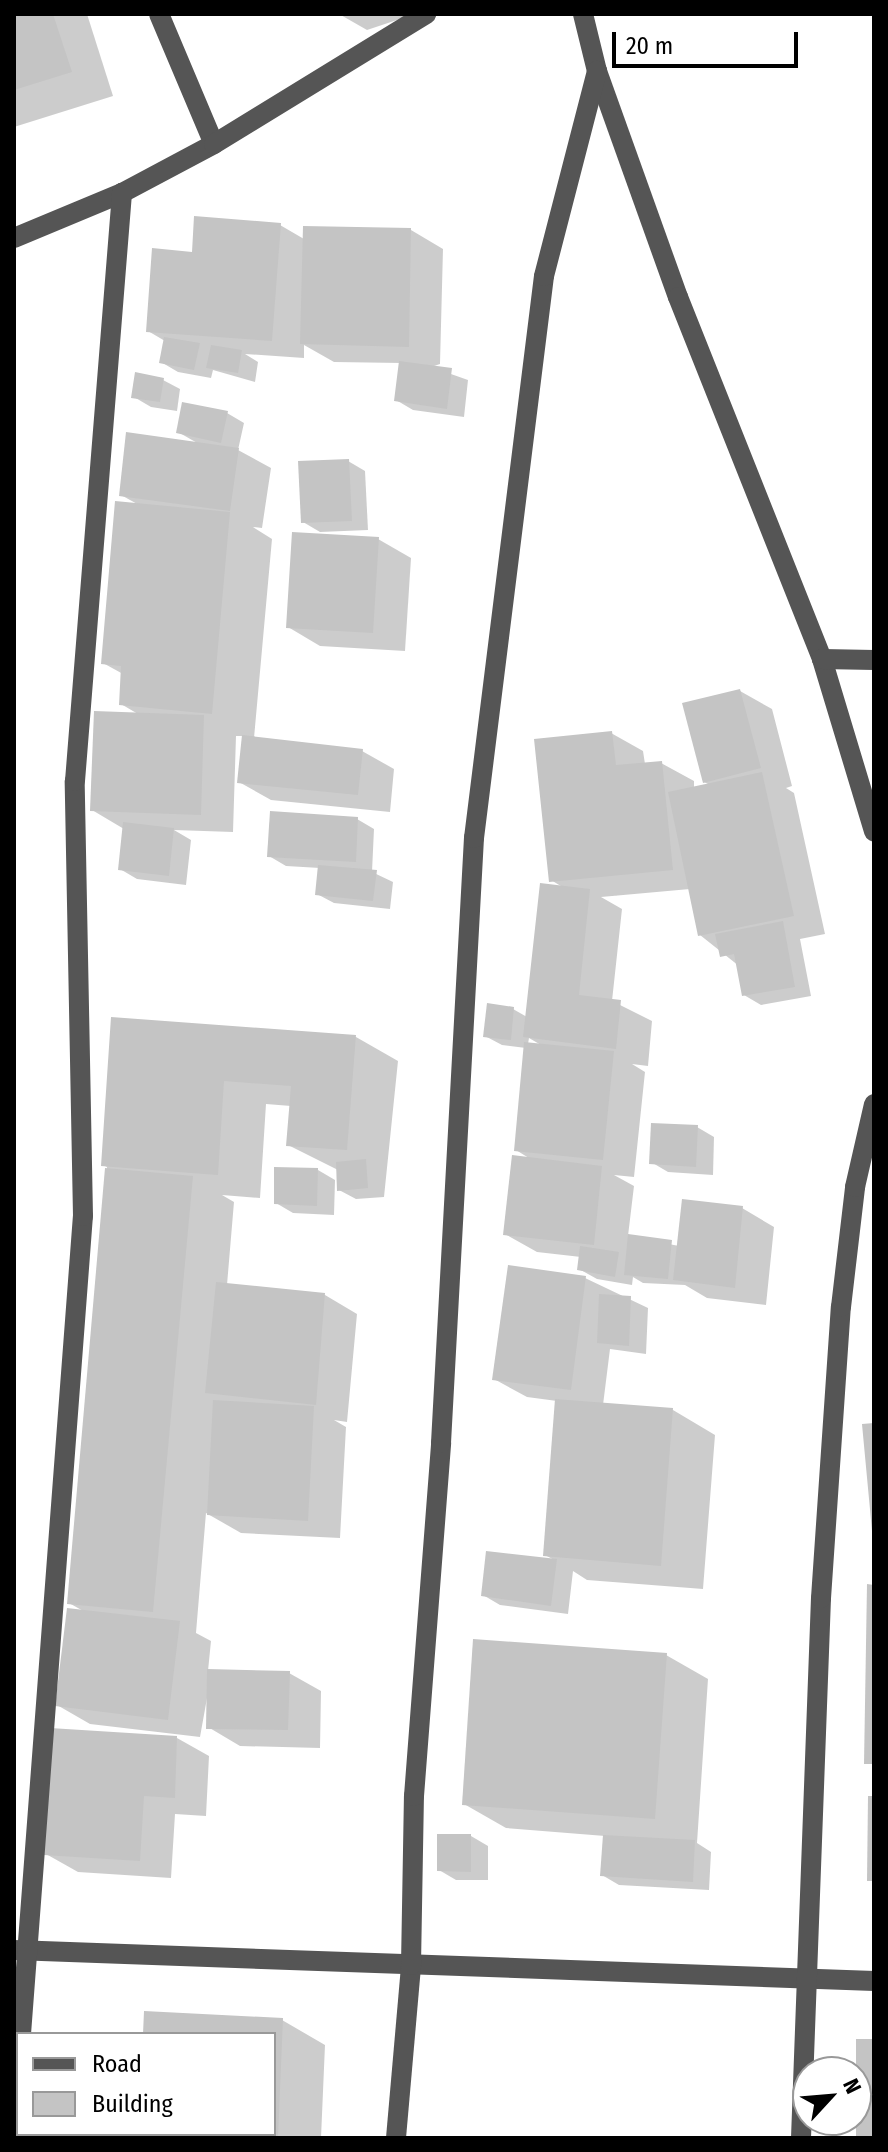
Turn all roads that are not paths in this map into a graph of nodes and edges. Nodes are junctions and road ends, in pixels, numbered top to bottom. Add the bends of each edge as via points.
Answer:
1 (159, 14) edge
2 (426, 14) edge
3 (583, 14) edge
4 (597, 71) junction
5 (214, 144) junction
6 (122, 193) junction
7 (14, 238) edge
8 (822, 659) junction
9 (874, 660) edge
10 (874, 831) edge
11 (874, 1104) edge
12 (20, 1950) edge
13 (411, 1965) junction
14 (803, 1978) junction
15 (874, 1981) edge
16 (21, 2032) edge
17 (16, 2098) edge
18 (14, 2127) edge
19 (396, 2138) edge
20 (801, 2138) edge

1 - 5 street
2 - 5 street
3 - 4 street
4 - 8 street via 678,297
4 - 13 street via 544,276 474,838 441,1443 414,1796
5 - 6 street
6 - 7 street
6 - 12 street via 75,781 83,1216
8 - 9 street
8 - 10 street
11 - 14 street via 855,1187 841,1307
12 - 13 street
12 - 16 street
13 - 14 street
13 - 19 street
14 - 15 street
14 - 20 street
17 - 18 street

